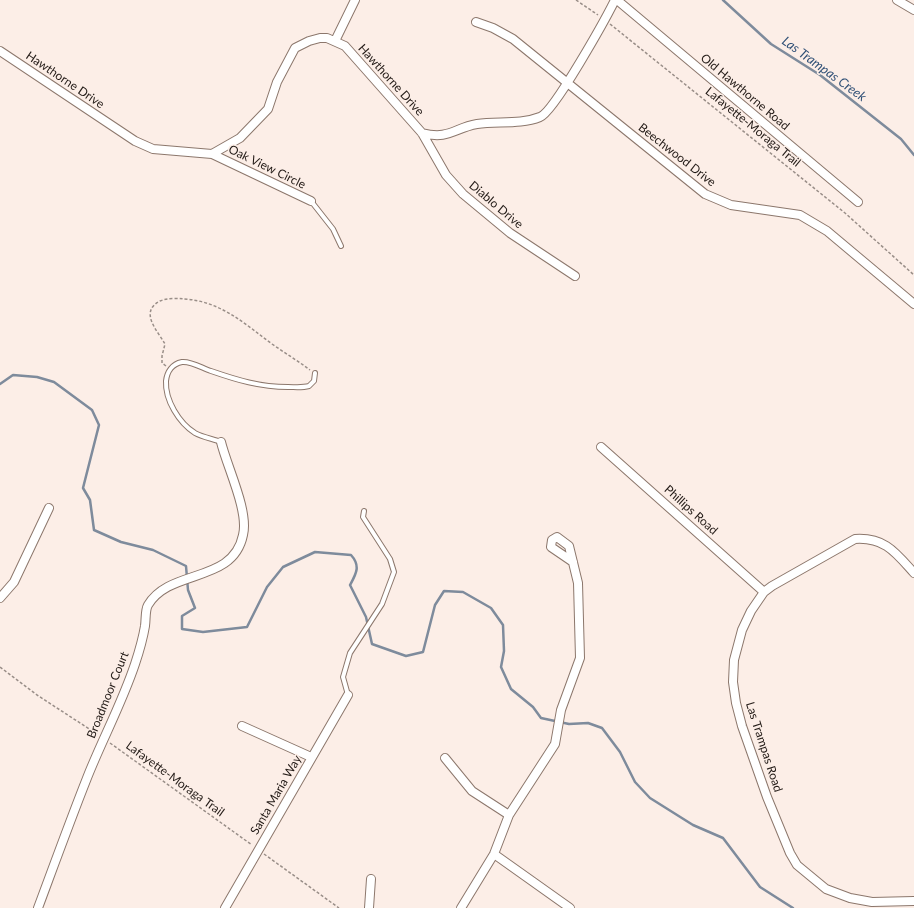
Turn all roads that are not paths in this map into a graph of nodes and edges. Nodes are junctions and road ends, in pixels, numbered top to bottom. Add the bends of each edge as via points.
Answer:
1 (355, 0) edge
2 (616, 0) edge
3 (897, 0) edge
4 (914, 10) edge
5 (476, 22) dead end
6 (335, 42) junction
7 (0, 51) edge
8 (567, 83) junction
9 (422, 133) junction
10 (212, 154) junction
11 (311, 201) joint
12 (858, 202) dead end
13 (341, 246) dead end
14 (575, 276) dead end
15 (914, 304) edge
16 (315, 373) road end
17 (221, 442) joint
18 (601, 447) dead end
19 (49, 508) dead end
20 (364, 511) dead end
21 (573, 562) dead end
22 (914, 573) edge
23 (764, 592) junction
24 (0, 598) edge
25 (348, 695) joint
26 (242, 726) dead end
27 (311, 757) junction
28 (445, 758) dead end
29 (509, 815) junction
30 (494, 854) junction
31 (371, 879) dead end
32 (914, 901) edge
33 (38, 908) edge
34 (226, 908) edge
35 (369, 908) edge
36 (461, 908) edge
37 (570, 908) edge

1 - 6 street
2 - 8 street, Hawthorne Drive
2 - 12 street, Old Hawthorne Road
3 - 4 street
5 - 8 street, Beechwood Drive via 513,39
6 - 9 street, Hawthorne Drive via 345,46
6 - 10 street, Hawthorne Drive via 320,38 295,48 277,82 268,109 240,138
7 - 10 street, Hawthorne Drive via 135,141 153,149
8 - 9 street, Hawthorne Drive via 542,117 522,122 489,122 444,136
8 - 15 street, Beechwood Drive via 705,194 731,205 800,215 810,219
9 - 14 street, Diablo Drive via 446,175 463,194 510,233
10 - 11 street, Oak View Circle
11 - 13 lane
16 - 17 lane via 314,381 309,386 277,387 249,384 196,364 183,362 173,365 167,373 166,382 167,394 173,408 195,433
17 - 33 street, Broadmoor Court via 240,501 244,535 231,558 219,568 175,582 156,594 147,606 135,664
18 - 23 street, Phillips Road
19 - 24 street via 14,582
20 - 25 lane via 363,517 390,559 394,572 382,604 350,653 343,677
21 - 29 street via 578,583 580,658 561,710 555,744
22 - 23 street, Las Trampas Road via 894,551 882,543 865,539 855,540
23 - 32 street, Las Trampas Road via 742,630 734,660 733,682 742,726 790,853 797,865 826,889 838,894 872,902
25 - 27 street, Santa Maria Way
26 - 27 street
27 - 34 street, Santa Maria Way
28 - 29 street via 472,791
29 - 30 street
30 - 36 street
30 - 37 street
31 - 35 street

